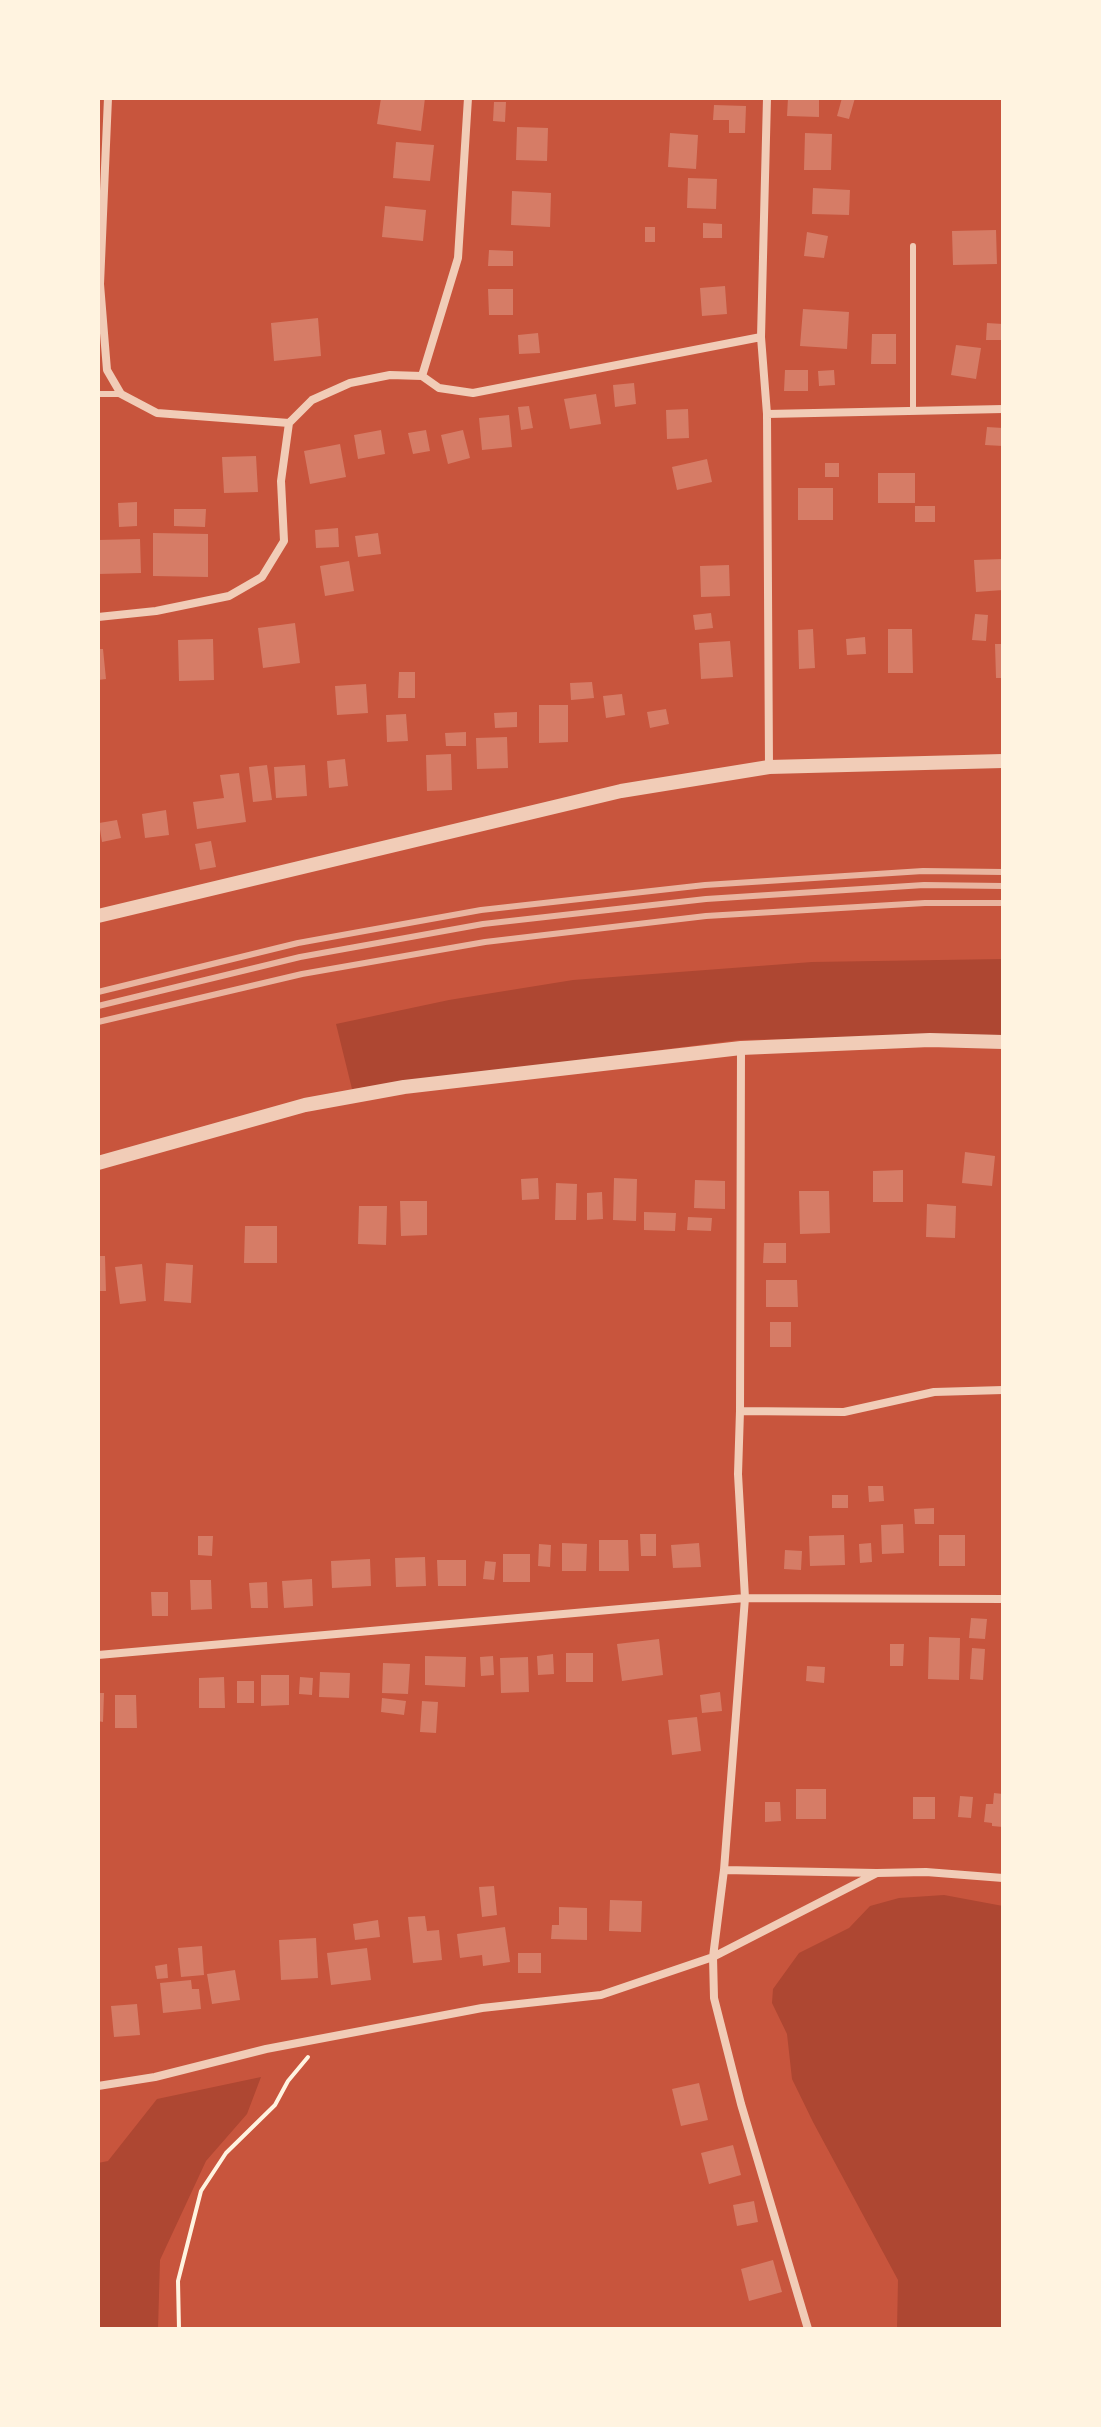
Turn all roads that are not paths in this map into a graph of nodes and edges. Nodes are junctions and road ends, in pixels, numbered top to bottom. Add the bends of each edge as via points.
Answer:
1 (108, 98) edge
2 (468, 98) edge
3 (767, 98) edge
4 (913, 246) dead end
5 (761, 337) junction
6 (422, 376) junction
7 (98, 394) edge
8 (121, 394) junction
9 (1003, 409) edge
10 (913, 411) junction
11 (767, 414) junction
12 (289, 423) junction
13 (98, 617) edge
14 (1003, 761) edge
15 (769, 767) junction
16 (98, 916) edge
17 (1003, 1042) edge
18 (741, 1048) junction
19 (98, 1163) edge
20 (1003, 1390) edge
21 (740, 1411) junction
22 (745, 1598) junction
23 (1003, 1599) edge
24 (98, 1655) edge
25 (724, 1870) junction
26 (877, 1873) junction
27 (1003, 1878) edge
28 (713, 1957) junction
29 (98, 2086) edge
30 (808, 2329) edge

1 - 8 street via 100,284 107,370
2 - 6 street via 458,258
3 - 5 street
4 - 10 lane
5 - 6 street via 473,393 439,388
5 - 11 street
6 - 12 street via 390,375 350,383 312,400
7 - 8 lane
8 - 12 street via 157,413
9 - 10 street
10 - 11 street
11 - 15 street
12 - 13 street via 281,481 284,541 262,577 229,596
14 - 15 street
15 - 16 street via 621,791
17 - 18 street
18 - 19 street via 390,1089 305,1105
18 - 21 street
20 - 21 street via 934,1392 844,1412
21 - 22 street
22 - 23 street
22 - 24 street
22 - 25 street
25 - 26 street
25 - 28 street
26 - 27 street
26 - 28 street
28 - 29 street via 601,1995 482,2008
28 - 30 street via 714,1998 737,2089

